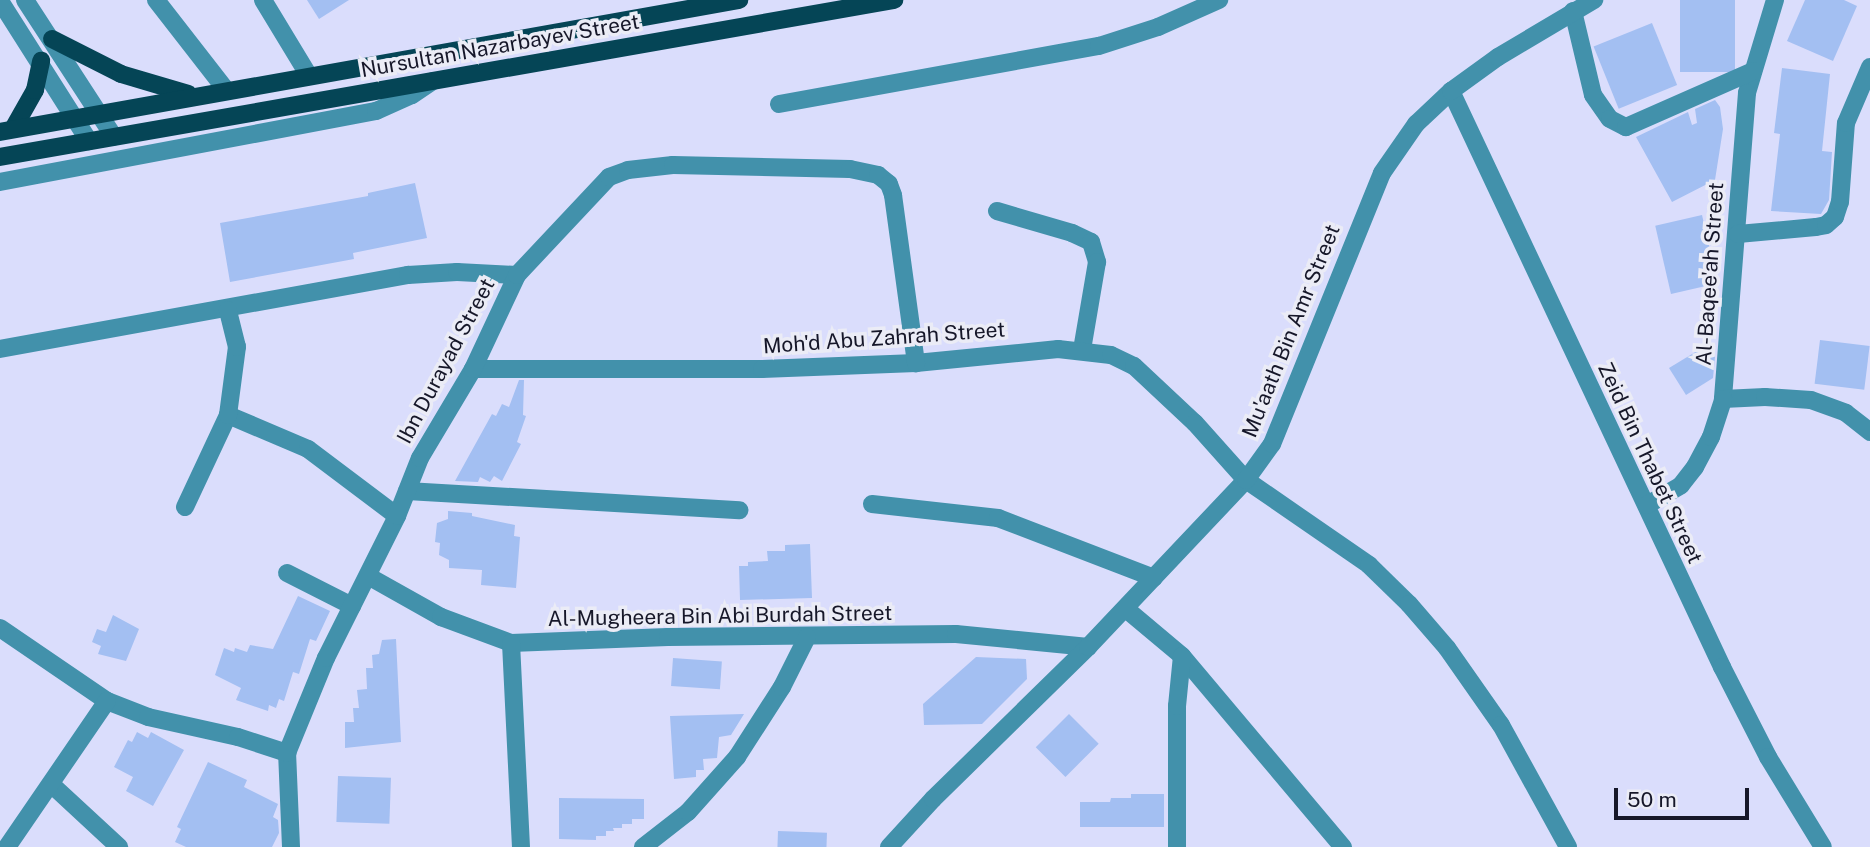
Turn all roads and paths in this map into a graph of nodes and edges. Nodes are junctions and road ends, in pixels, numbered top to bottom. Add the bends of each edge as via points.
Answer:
1 (25, 0) edge
2 (156, 0) edge
3 (263, 0) edge
4 (739, 0) edge
5 (894, 0) edge
6 (1219, 0) edge
7 (1594, 0) edge
8 (1775, 0) edge
9 (0, 1) edge
10 (1573, 11) junction
11 (52, 39) junction
12 (41, 61) junction
13 (1870, 67) edge
14 (1753, 71) junction
15 (309, 76) junction
16 (433, 81) junction
17 (226, 90) junction
18 (1451, 91) junction
19 (195, 96) junction
20 (779, 104) dead end
21 (100, 114) junction
22 (75, 119) junction
23 (7, 130) edge
24 (114, 137) junction
25 (89, 141) junction
26 (0, 157) edge
27 (0, 182) edge
28 (997, 211) dead end
29 (1738, 234) junction
30 (517, 275) junction
31 (228, 310) junction
32 (0, 349) edge
33 (1082, 351) junction
34 (916, 363) junction
35 (473, 369) junction
36 (1723, 399) junction
37 (228, 415) junction
38 (1870, 432) edge
39 (1246, 480) junction
40 (407, 491) junction
41 (872, 504) dead end
42 (1647, 505) junction
43 (185, 507) dead end
44 (739, 510) dead end
45 (397, 516) junction
46 (287, 573) dead end
47 (368, 576) junction
48 (1154, 578) junction
49 (352, 606) junction
50 (1126, 609) junction
51 (0, 628) edge
52 (807, 637) junction
53 (511, 643) junction
54 (1088, 648) junction
55 (1182, 656) junction
56 (107, 701) junction
57 (287, 753) junction
58 (51, 785) junction
59 (7, 847) edge
60 (119, 847) edge
61 (291, 847) edge
62 (521, 847) edge
63 (643, 847) edge
64 (889, 847) edge
65 (1177, 847) edge
66 (1343, 847) edge
67 (1568, 847) edge
68 (1823, 847) edge

1 - 11 street
2 - 17 street
3 - 15 street
4 - 15 main road, Nursultan Nazarbayev Street
5 - 16 main road, Nursultan Nazarbayev Street
6 - 20 street via 1099,46
7 - 10 street, Mu'aath Bin Amr Street
8 - 14 street, Al-Baqee'ah Street
9 - 12 street
10 - 14 street via 1593,95 1610,119 1626,127
10 - 18 street, Mu'aath Bin Amr Street
11 - 19 main road via 121,74
11 - 21 street
12 - 22 street
12 - 23 main road via 32,97
13 - 29 street via 1846,123 1835,217 1816,227
14 - 29 street, Al-Baqee'ah Street via 1747,93
15 - 17 main road, Nursultan Nazarbayev Street
16 - 24 main road, Nursultan Nazarbayev Street
16 - 27 street via 376,111
17 - 19 main road, Nursultan Nazarbayev Street
18 - 39 street, Mu'aath Bin Amr Street via 1416,124 1382,173 1272,444
18 - 42 street, Zeid Bin Thabet Street
19 - 21 main road, Nursultan Nazarbayev Street
21 - 22 main road, Nursultan Nazarbayev Street
21 - 24 street
22 - 23 main road, Nursultan Nazarbayev Street
22 - 25 street
24 - 25 main road, Nursultan Nazarbayev Street
25 - 26 main road, Nursultan Nazarbayev Street
28 - 33 street via 1091,242 1097,262
29 - 36 street, Al-Baqee'ah Street
30 - 31 street via 408,275
30 - 34 street, Ibn Durayad Street via 617,172 673,165 850,169 878,175 889,184 892,195
30 - 35 street, Ibn Durayad Street
31 - 32 street
31 - 37 street via 237,347
33 - 34 street, Moh'd Abu Zahrah Street
33 - 39 street, Moh'd Abu Zahrah Street via 1111,355 1134,366 1195,423
34 - 35 street, Moh'd Abu Zahrah Street via 762,369
35 - 40 street, Ibn Durayad Street via 434,431
36 - 38 street via 1811,400 1846,413
36 - 42 street, Al-Baqee'ah Street via 1695,467 1681,485
37 - 43 street
37 - 45 street via 308,449
39 - 48 street, Mu'aath Bin Amr Street
39 - 67 street, Moh'd Abu Zahrah Street via 1369,565 1409,604 1447,648 1501,725
40 - 44 street
40 - 45 street, Ibn Durayad Street
41 - 48 street via 998,518
42 - 68 street, Zeid Bin Thabet Street via 1743,707
45 - 47 street, Ibn Durayad Street
46 - 49 street
47 - 49 street, Ibn Durayad Street
47 - 53 street, Al-Mugheera Bin Abi Burdah Street via 441,617
48 - 50 street, Mu'aath Bin Amr Street
49 - 57 street, Ibn Durayad Street
50 - 54 street, Mu'aath Bin Amr Street
50 - 55 street
51 - 56 street
52 - 53 street, Al-Mugheera Bin Abi Burdah Street via 668,636
52 - 54 street, Al-Mugheera Bin Abi Burdah Street via 956,634
52 - 63 street via 742,750 688,812
53 - 62 street
54 - 64 street, Mu'aath Bin Amr Street
55 - 65 street via 1177,706
55 - 66 street
56 - 57 street via 148,717
56 - 58 street
57 - 61 street, Ibn Durayad Street
58 - 59 street
58 - 60 street

